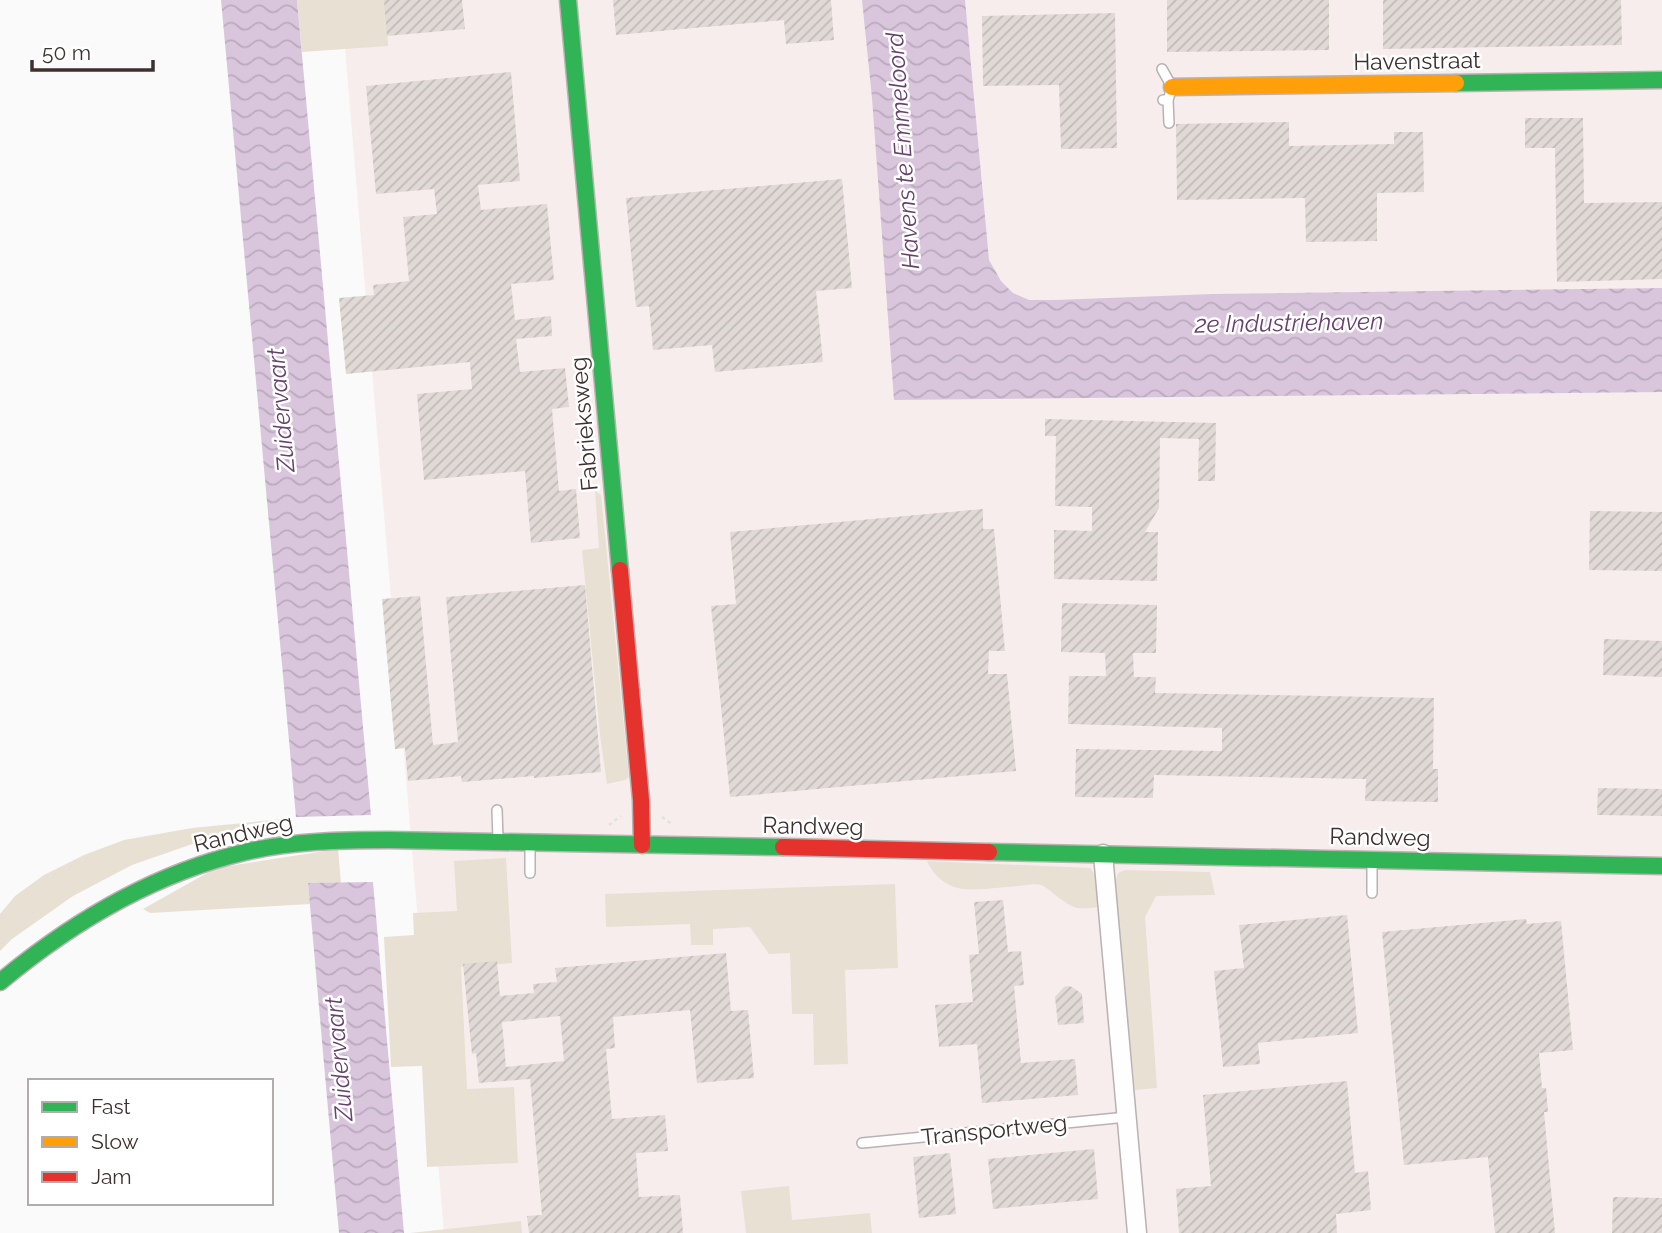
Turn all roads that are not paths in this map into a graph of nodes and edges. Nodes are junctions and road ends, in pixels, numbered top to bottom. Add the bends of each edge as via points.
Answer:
1 (568, 0) edge
2 (1162, 69) dead end
3 (1662, 80) edge
4 (1168, 96) junction
5 (1169, 124) dead end
6 (497, 810) dead end
7 (498, 842) junction
8 (530, 843) junction
9 (642, 845) junction
10 (1103, 855) junction
11 (1372, 859) junction
12 (1662, 866) edge
13 (530, 873) dead end
14 (1372, 892) dead end
15 (0, 982) edge
16 (1127, 1117) junction
17 (862, 1143) dead end
18 (1137, 1233) edge

1 - 9 street, Fabrieksweg via 589,181
2 - 4 lane
3 - 4 street, Havenstraat
4 - 5 lane
6 - 7 lane
7 - 8 street, Randweg
7 - 15 street, Randweg via 327,841 214,860 118,899 41,948
8 - 9 street, Randweg
8 - 13 lane
9 - 10 street, Randweg
10 - 11 street, Randweg
10 - 16 street
11 - 12 street, Randweg
11 - 14 lane
16 - 17 lane, Transportweg
16 - 18 street

